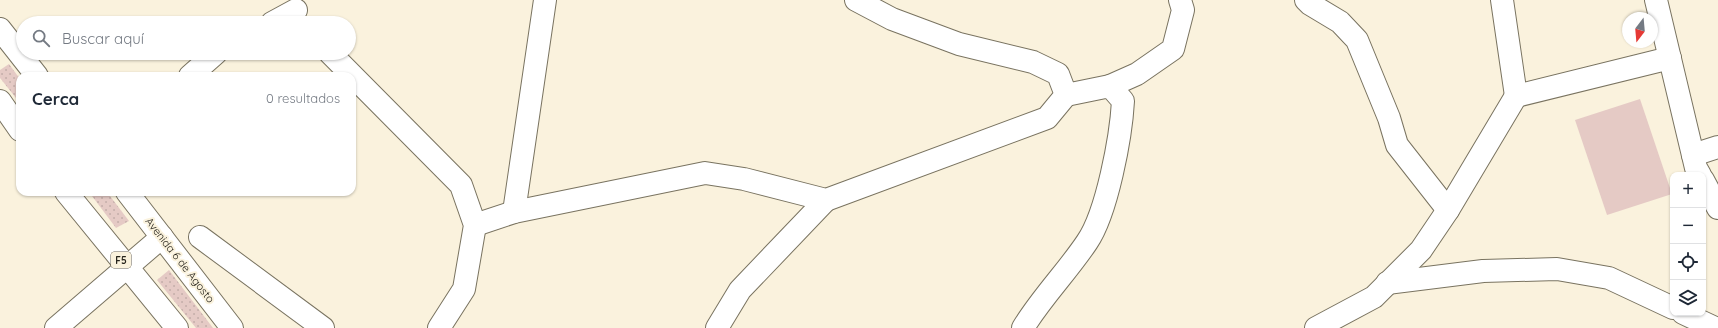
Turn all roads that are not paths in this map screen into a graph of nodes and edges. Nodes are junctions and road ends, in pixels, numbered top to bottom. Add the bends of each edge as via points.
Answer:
1 (545, 0) edge
2 (856, 0) edge
3 (1180, 0) edge
4 (1306, 0) edge
5 (1502, 0) edge
6 (1656, 0) edge
7 (297, 11) edge
8 (287, 16) edge
9 (2, 35) edge
10 (16, 51) edge
11 (1670, 58) junction
12 (23, 60) edge
13 (208, 60) edge
14 (337, 60) edge
15 (34, 72) edge
16 (195, 72) edge
17 (349, 72) edge
18 (356, 79) edge
19 (1110, 86) junction
20 (1066, 96) junction
21 (1516, 96) junction
22 (0, 101) edge
23 (16, 124) edge
24 (1718, 147) edge
25 (1697, 165) edge
26 (1706, 186) edge
27 (69, 196) edge
28 (130, 196) edge
29 (826, 200) junction
30 (1718, 208) edge
31 (1448, 210) junction
32 (514, 212) junction
33 (475, 225) junction
34 (162, 237) junction
35 (200, 237) dead end
36 (126, 267) junction
37 (1387, 283) junction
38 (1670, 307) edge
39 (1689, 316) edge
40 (56, 328) edge
41 (177, 328) edge
42 (232, 328) edge
43 (323, 328) edge
44 (439, 328) edge
45 (717, 328) edge
46 (1023, 328) edge
47 (1316, 328) edge
48 (1715, 328) edge

1 - 32 main road
2 - 20 main road via 892,19 959,44 1033,62 1058,74
3 - 19 main road via 1183,10 1173,49 1137,74
4 - 31 main road via 1340,22 1357,40 1397,144
5 - 21 main road
6 - 11 main road
7 - 8 main road
9 - 10 main road
11 - 21 main road
11 - 25 main road
12 - 15 main road
13 - 16 main road
14 - 17 main road
18 - 33 main road via 461,185
19 - 20 main road
19 - 46 main road via 1123,101 1122,126 1101,215 1088,241
20 - 29 main road via 1047,118
21 - 31 main road
22 - 23 main road
24 - 25 main road
26 - 30 main road
27 - 36 main road, F5
28 - 34 main road, Avenida 6 de Agosto
29 - 32 main road via 744,179 705,173
29 - 45 main road via 740,290
31 - 37 main road via 1421,250
32 - 33 main road
33 - 44 main road via 464,289
34 - 36 main road
34 - 42 main road, Avenida 6 de Agosto
35 - 43 main road
36 - 40 main road
36 - 41 main road, F5
37 - 38 main road via 1483,270 1557,269 1608,278
37 - 47 main road via 1374,296
39 - 48 main road

